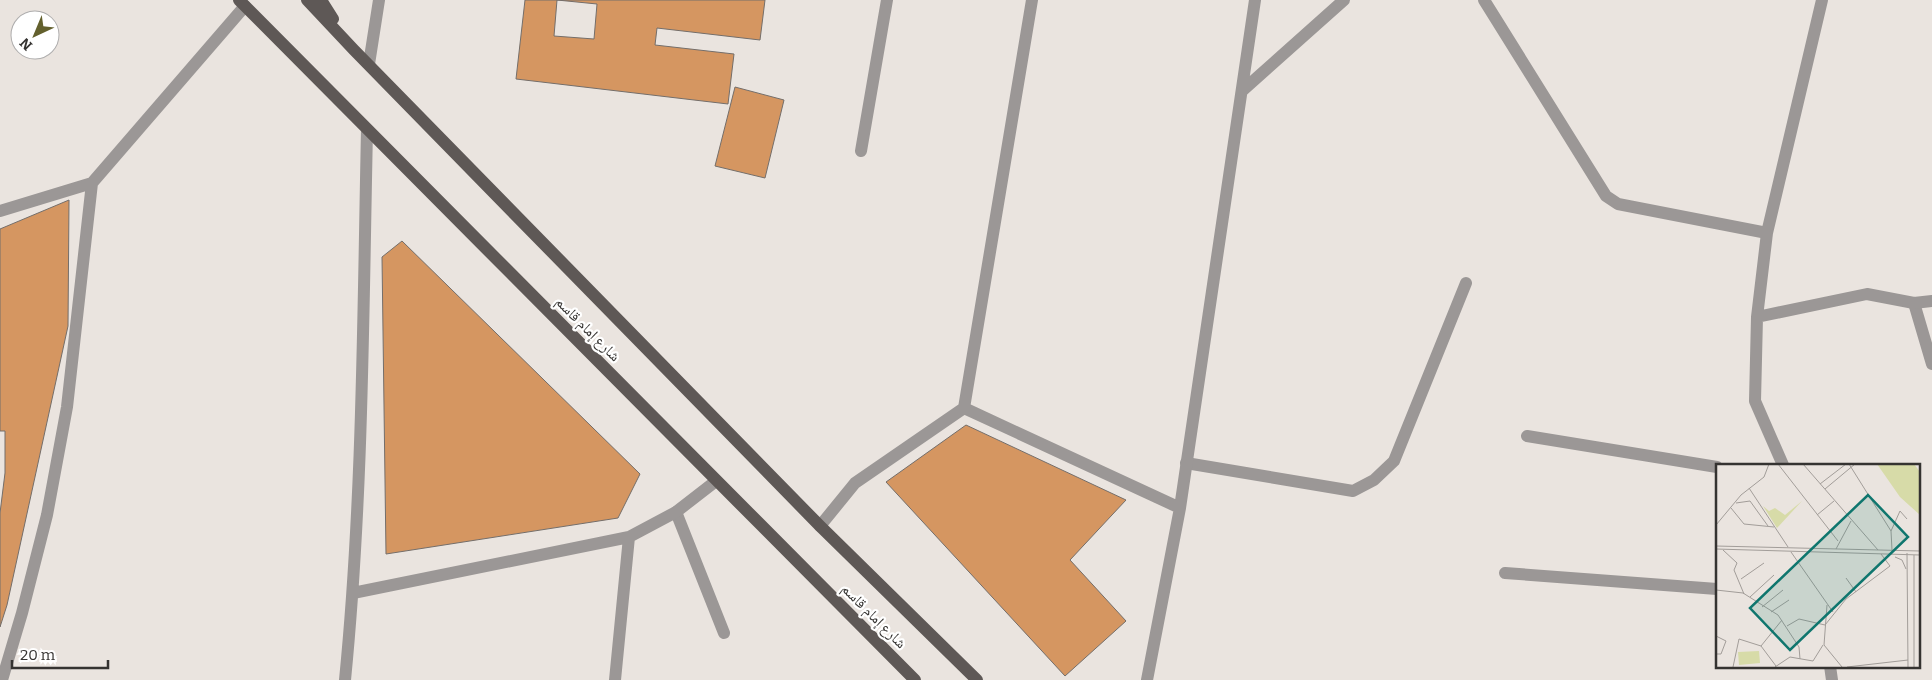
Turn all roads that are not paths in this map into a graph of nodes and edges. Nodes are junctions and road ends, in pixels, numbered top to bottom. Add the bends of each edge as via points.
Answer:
1 (307, 0) edge
2 (321, 0) edge
3 (379, 0) edge
4 (887, 0) edge
5 (1032, 0) edge
6 (1255, 0) edge
7 (1344, 0) edge
8 (1484, 0) edge
9 (1822, 0) edge
10 (242, 3) edge
11 (354, 50) junction
12 (369, 64) junction
13 (1242, 91) junction
14 (367, 130) junction
15 (861, 151) dead end
16 (92, 183) junction
17 (0, 211) edge
18 (1767, 233) junction
19 (1466, 283) dead end
20 (1932, 301) edge
21 (1914, 303) junction
22 (1757, 317) junction
23 (1932, 364) edge
24 (964, 408) junction
25 (1527, 436) dead end
26 (1186, 463) junction
27 (1783, 464) edge
28 (1716, 467) edge
29 (716, 481) junction
30 (1180, 508) junction
31 (676, 512) junction
32 (820, 526) junction
33 (629, 537) junction
34 (1505, 573) dead end
35 (1716, 590) edge
36 (353, 593) junction
37 (724, 634) dead end
38 (2, 680) edge
39 (344, 680) edge
40 (615, 680) edge
41 (915, 680) edge
42 (977, 680) edge
43 (1148, 680) edge

1 - 11 main road, شارع إمام قاسم
2 - 11 main road
3 - 12 street
4 - 15 street
5 - 24 street
6 - 13 street
7 - 13 street
8 - 18 street via 1606,196 1618,204
9 - 18 street
10 - 14 main road, شارع إمام قاسم
10 - 16 street
11 - 12 main road, شارع إمام قاسم
12 - 32 main road, شارع إمام قاسم
13 - 26 street
14 - 29 main road, شارع إمام قاسم
14 - 36 street via 361,441
16 - 17 street
16 - 38 street via 68,407 47,515
18 - 22 street
19 - 26 street via 1394,461 1374,480 1353,491
20 - 21 street
21 - 22 street via 1867,294
21 - 23 street
22 - 27 street via 1755,401
24 - 30 street
24 - 32 street via 855,483
25 - 28 street
26 - 30 street
29 - 31 street
29 - 41 main road, شارع إمام قاسم
30 - 43 street
31 - 33 street
31 - 37 street
32 - 42 main road, شارع إمام قاسم
33 - 36 street
33 - 40 street
34 - 35 street
36 - 39 street

